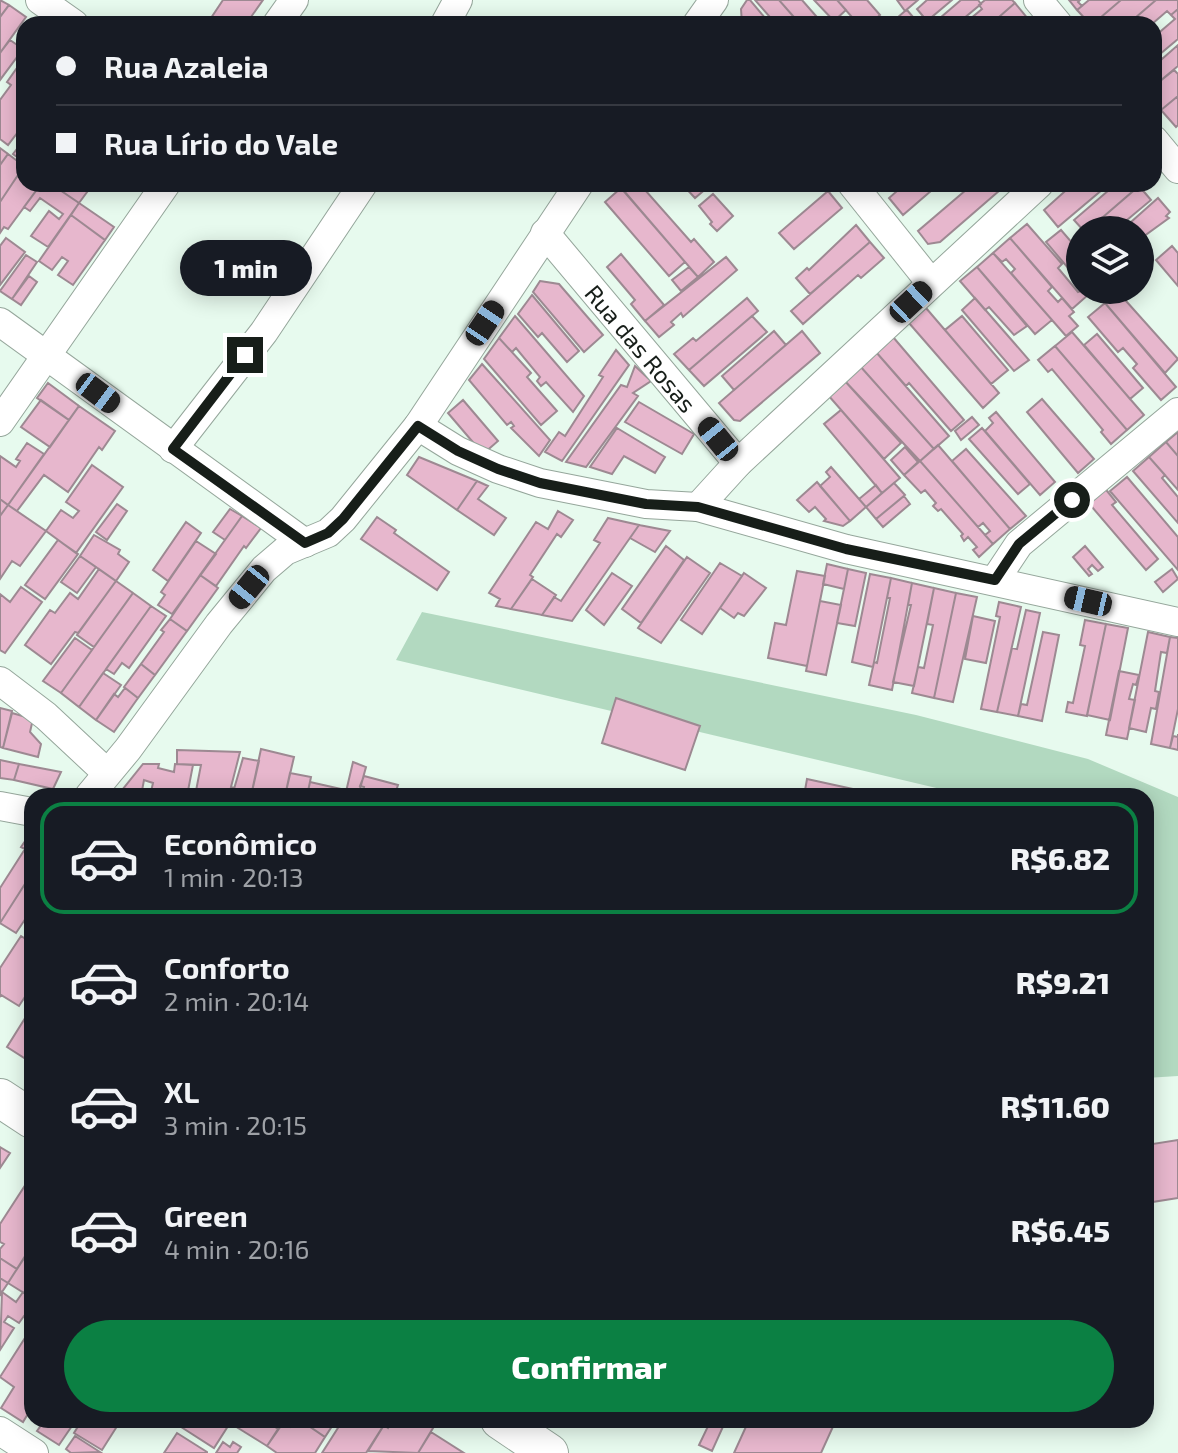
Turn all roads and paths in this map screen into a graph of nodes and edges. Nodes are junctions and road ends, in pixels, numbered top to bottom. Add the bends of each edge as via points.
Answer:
1 (40, 0) edge
2 (1038, 0) edge
3 (63, 16) edge
4 (1051, 16) edge
5 (1162, 150) edge
6 (1178, 169) edge
7 (161, 192) edge
8 (358, 192) edge
9 (573, 192) edge
10 (858, 192) edge
11 (1030, 192) edge
12 (545, 233) junction
13 (931, 283) junction
14 (0, 322) edge
15 (48, 356) junction
16 (1178, 412) edge
17 (0, 422) edge
18 (418, 426) junction
19 (173, 449) junction
20 (738, 463) junction
21 (698, 507) junction
22 (305, 543) junction
23 (995, 580) junction
24 (1178, 622) edge
25 (0, 681) edge
26 (107, 773) junction
27 (95, 788) edge
28 (0, 806) edge
29 (24, 810) edge
30 (0, 1098) edge
31 (24, 1114) edge
32 (512, 1428) edge
33 (0, 1431) edge
34 (34, 1453) edge
35 (549, 1453) edge

1 - 3 street
2 - 4 street
5 - 6 street
7 - 15 street
8 - 19 street via 264,332
9 - 12 street
10 - 13 street
11 - 13 street
12 - 18 street
12 - 20 street, Rua das Rosas
13 - 20 street
14 - 15 street
15 - 17 street
15 - 19 street
16 - 23 street via 1019,544
18 - 21 street via 458,451 540,483 646,504
18 - 22 street via 343,519
19 - 22 street
20 - 21 street
21 - 23 street via 846,549
22 - 26 street via 264,569
23 - 24 street
25 - 26 street
26 - 27 street
28 - 29 street
30 - 31 main road
32 - 35 main road
33 - 34 street

